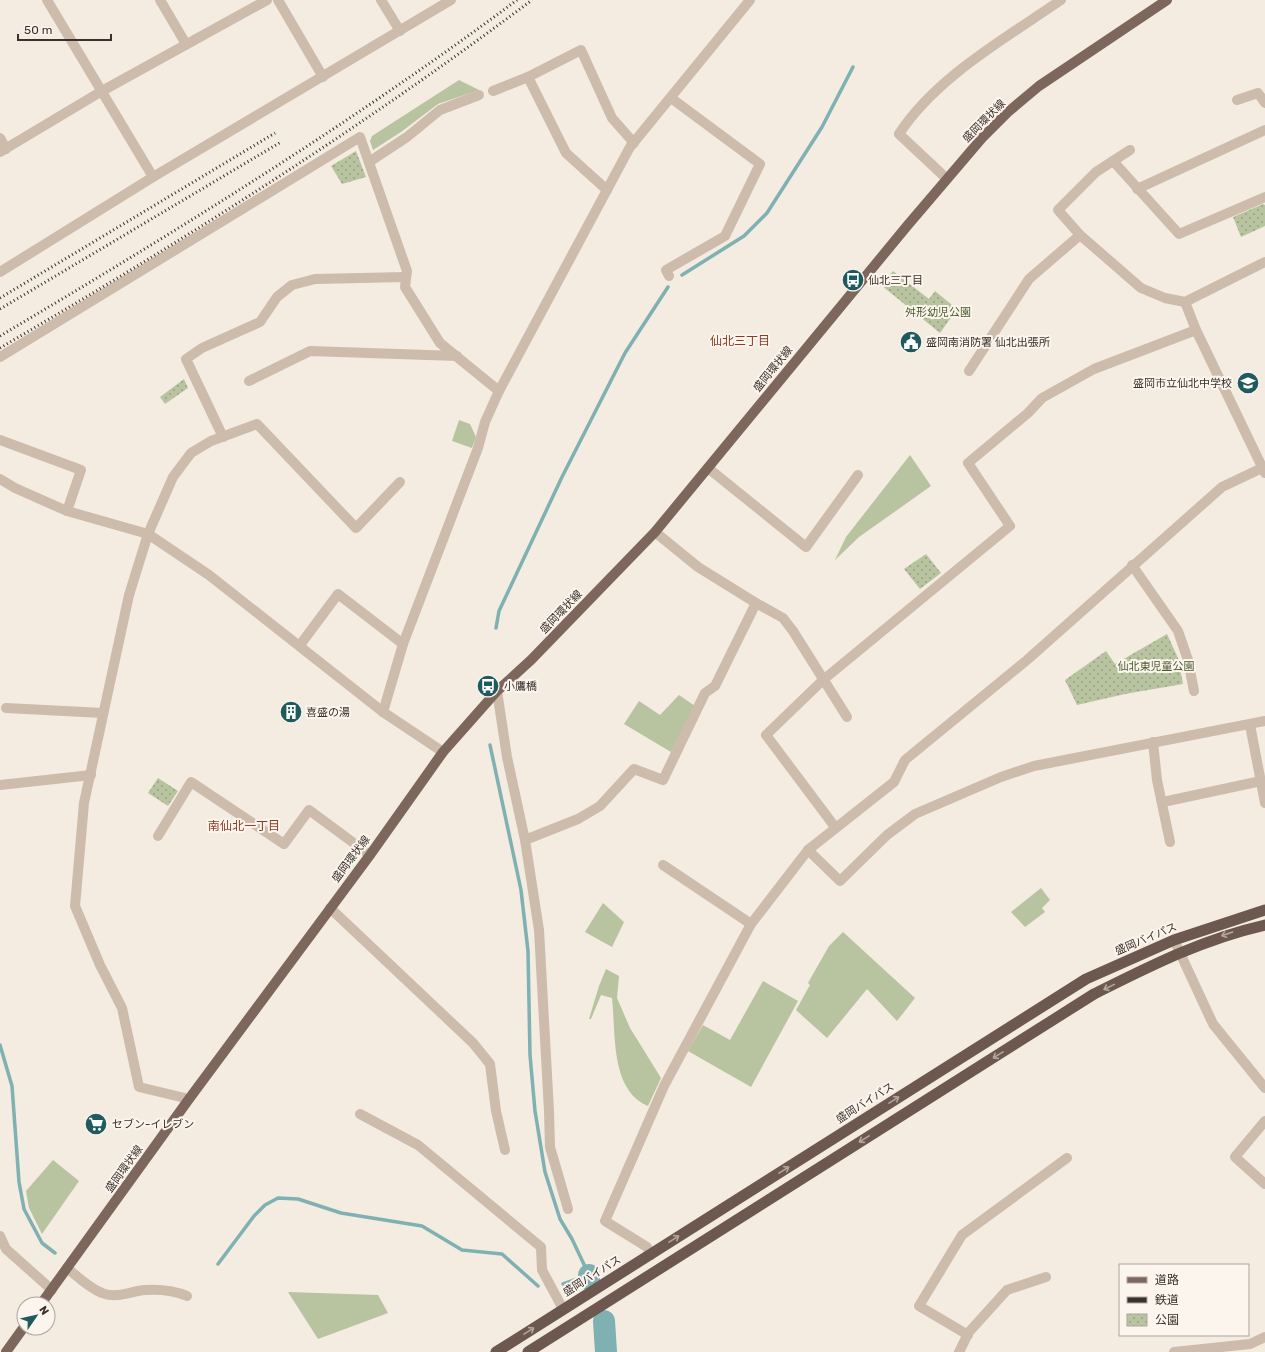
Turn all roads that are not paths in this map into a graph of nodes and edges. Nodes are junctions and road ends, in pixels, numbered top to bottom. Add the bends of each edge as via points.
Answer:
1 (47, 0) edge
2 (160, 0) edge
3 (267, 0) edge
4 (278, 0) edge
5 (381, 0) edge
6 (451, 0) edge
7 (750, 0) edge
8 (1061, 0) edge
9 (1167, 0) edge
10 (400, 31) junction
11 (186, 44) junction
12 (323, 77) junction
13 (528, 77) junction
14 (102, 91) junction
15 (493, 91) dead end
16 (479, 96) dead end
17 (671, 98) junction
18 (1237, 100) dead end
19 (1265, 103) edge
20 (1265, 130) edge
21 (0, 138) edge
22 (634, 143) junction
23 (3, 150) edge
24 (1130, 150) dead end
25 (1113, 161) junction
26 (369, 162) junction
27 (153, 177) junction
28 (946, 178) junction
29 (1137, 189) junction
30 (607, 190) junction
31 (1265, 197) edge
32 (1080, 235) junction
33 (1265, 262) edge
34 (0, 272) edge
35 (669, 276) dead end
36 (406, 277) junction
37 (1185, 302) junction
38 (1196, 330) junction
39 (457, 356) junction
40 (0, 357) edge
41 (969, 370) dead end
42 (249, 381) dead end
43 (500, 391) junction
44 (223, 437) junction
45 (0, 440) edge
46 (708, 468) junction
47 (1264, 470) edge
48 (858, 475) dead end
49 (0, 479) edge
50 (400, 482) dead end
51 (67, 511) junction
52 (656, 532) junction
53 (148, 534) junction
54 (1132, 565) junction
55 (756, 603) junction
56 (403, 644) junction
57 (300, 645) junction
58 (823, 680) junction
59 (497, 691) junction
60 (1194, 691) dead end
61 (6, 708) dead end
62 (383, 712) junction
63 (103, 713) junction
64 (847, 717) dead end
65 (1265, 722) edge
66 (1250, 725) junction
67 (1153, 742) junction
68 (443, 752) junction
69 (91, 775) junction
70 (1261, 782) junction
71 (0, 785) edge
72 (1163, 802) junction
73 (1265, 803) edge
74 (835, 827) junction
75 (158, 836) dead end
76 (525, 840) junction
77 (1170, 842) dead end
78 (808, 850) junction
79 (370, 855) junction
80 (663, 865) dead end
81 (330, 908) junction
82 (1265, 910) edge
83 (751, 924) junction
84 (1265, 924) edge
85 (1174, 940) junction
86 (1179, 952) junction
87 (1265, 1088) edge
88 (189, 1099) junction
89 (360, 1114) dead end
90 (1265, 1121) edge
91 (505, 1150) dead end
92 (1067, 1158) dead end
93 (1265, 1184) edge
94 (568, 1209) dead end
95 (0, 1236) edge
96 (651, 1255) junction
97 (67, 1268) junction
98 (1046, 1277) dead end
99 (52, 1290) junction
100 (47, 1296) edge
101 (187, 1296) dead end
102 (563, 1309) junction
103 (968, 1335) junction
104 (18, 1336) edge
105 (1265, 1337) edge
106 (6, 1352) edge
107 (496, 1352) edge
108 (528, 1352) edge
109 (959, 1352) edge
110 (1174, 1352) edge

1 - 14 street
2 - 11 street
3 - 11 street
4 - 12 street
5 - 10 street
6 - 10 street
7 - 17 street
8 - 28 street via 957,70 899,134
9 - 28 main road, 盛岡環状線 via 1039,86 1008,112
10 - 12 street
11 - 14 street
12 - 27 street
13 - 15 street
13 - 22 street via 581,50 612,118
13 - 30 street via 566,153
14 - 23 street
14 - 27 street
16 - 26 street via 440,110 407,137
17 - 22 street
17 - 35 street via 760,164 725,236 666,270
18 - 19 street via 1258,93
20 - 29 street
21 - 23 street
22 - 30 street
24 - 25 street
25 - 29 street
25 - 32 street via 1096,172 1058,210
26 - 36 street via 407,271
26 - 40 street via 360,137
27 - 34 street
28 - 46 main road, 盛岡環状線
29 - 31 street via 1179,234
30 - 43 street
32 - 37 street via 1141,288 1165,298
32 - 41 street via 1029,279
33 - 37 street
36 - 39 street via 405,287 440,343
36 - 44 street via 315,279 292,285 277,296 260,322 202,348 186,359
37 - 38 street
38 - 47 street
38 - 58 street via 1094,369 1042,398 1028,413 968,463 1010,526
39 - 42 street via 310,351
39 - 43 street
43 - 56 street
44 - 50 street via 257,424 356,528
44 - 53 street via 211,440 192,453 173,478
45 - 51 street via 80,470
46 - 48 street via 806,547
46 - 52 main road, 盛岡環状線
47 - 54 street via 1222,487
49 - 51 street
51 - 53 street
52 - 55 street via 698,567
52 - 59 main road, 盛岡環状線 via 531,660
53 - 57 street via 209,575
53 - 63 street via 130,595
54 - 60 street via 1178,632 1188,660
54 - 74 street via 1027,660 905,760 894,782
55 - 58 street via 783,618
55 - 76 street via 715,686 706,693 663,780 634,769 600,806 578,819
56 - 57 street via 338,594
56 - 62 street
57 - 62 street
58 - 64 street
58 - 74 street via 766,735
59 - 68 main road, 盛岡環状線
59 - 76 street via 507,757
61 - 63 street
62 - 68 street
63 - 69 street
65 - 66 street
66 - 67 street
66 - 70 street
67 - 72 street via 1157,780
67 - 78 street via 1034,766 922,811 887,835 840,881
68 - 79 main road, 盛岡環状線
69 - 71 street
69 - 88 street via 84,803 75,906 122,1008 139,1087
70 - 72 street
70 - 73 street
72 - 77 street
74 - 78 street
75 - 79 street via 191,782 284,844 309,810
76 - 94 street via 539,930 550,1147
78 - 83 street
79 - 81 main road, 盛岡環状線
80 - 83 street
81 - 88 main road, 盛岡環状線
81 - 91 street via 473,1043 490,1064 496,1111
82 - 85 highway, 盛岡バイパス
83 - 96 street via 664,1086 605,1221 647,1247
84 -> 86 highway
85 - 86 street
96 -> 85 highway, 盛岡バイパス via 1086,979
86 - 87 street via 1213,1024
86 -> 108 highway via 1094,994
88 - 97 main road, 盛岡環状線
89 - 102 street via 418,1145 541,1247 542,1270
90 - 93 street via 1234,1157
92 - 103 street via 962,1235 919,1306
95 - 99 street via 6,1249
96 - 102 highway, 盛岡バイパス
97 - 99 main road, 盛岡環状線
97 - 101 street via 103,1293 120,1295 144,1290 174,1290
98 - 103 street via 1007,1290
99 - 100 main road, 盛岡環状線
107 -> 102 highway, 盛岡バイパス
103 - 109 street
104 - 106 main road
105 - 110 street via 1250,1344

